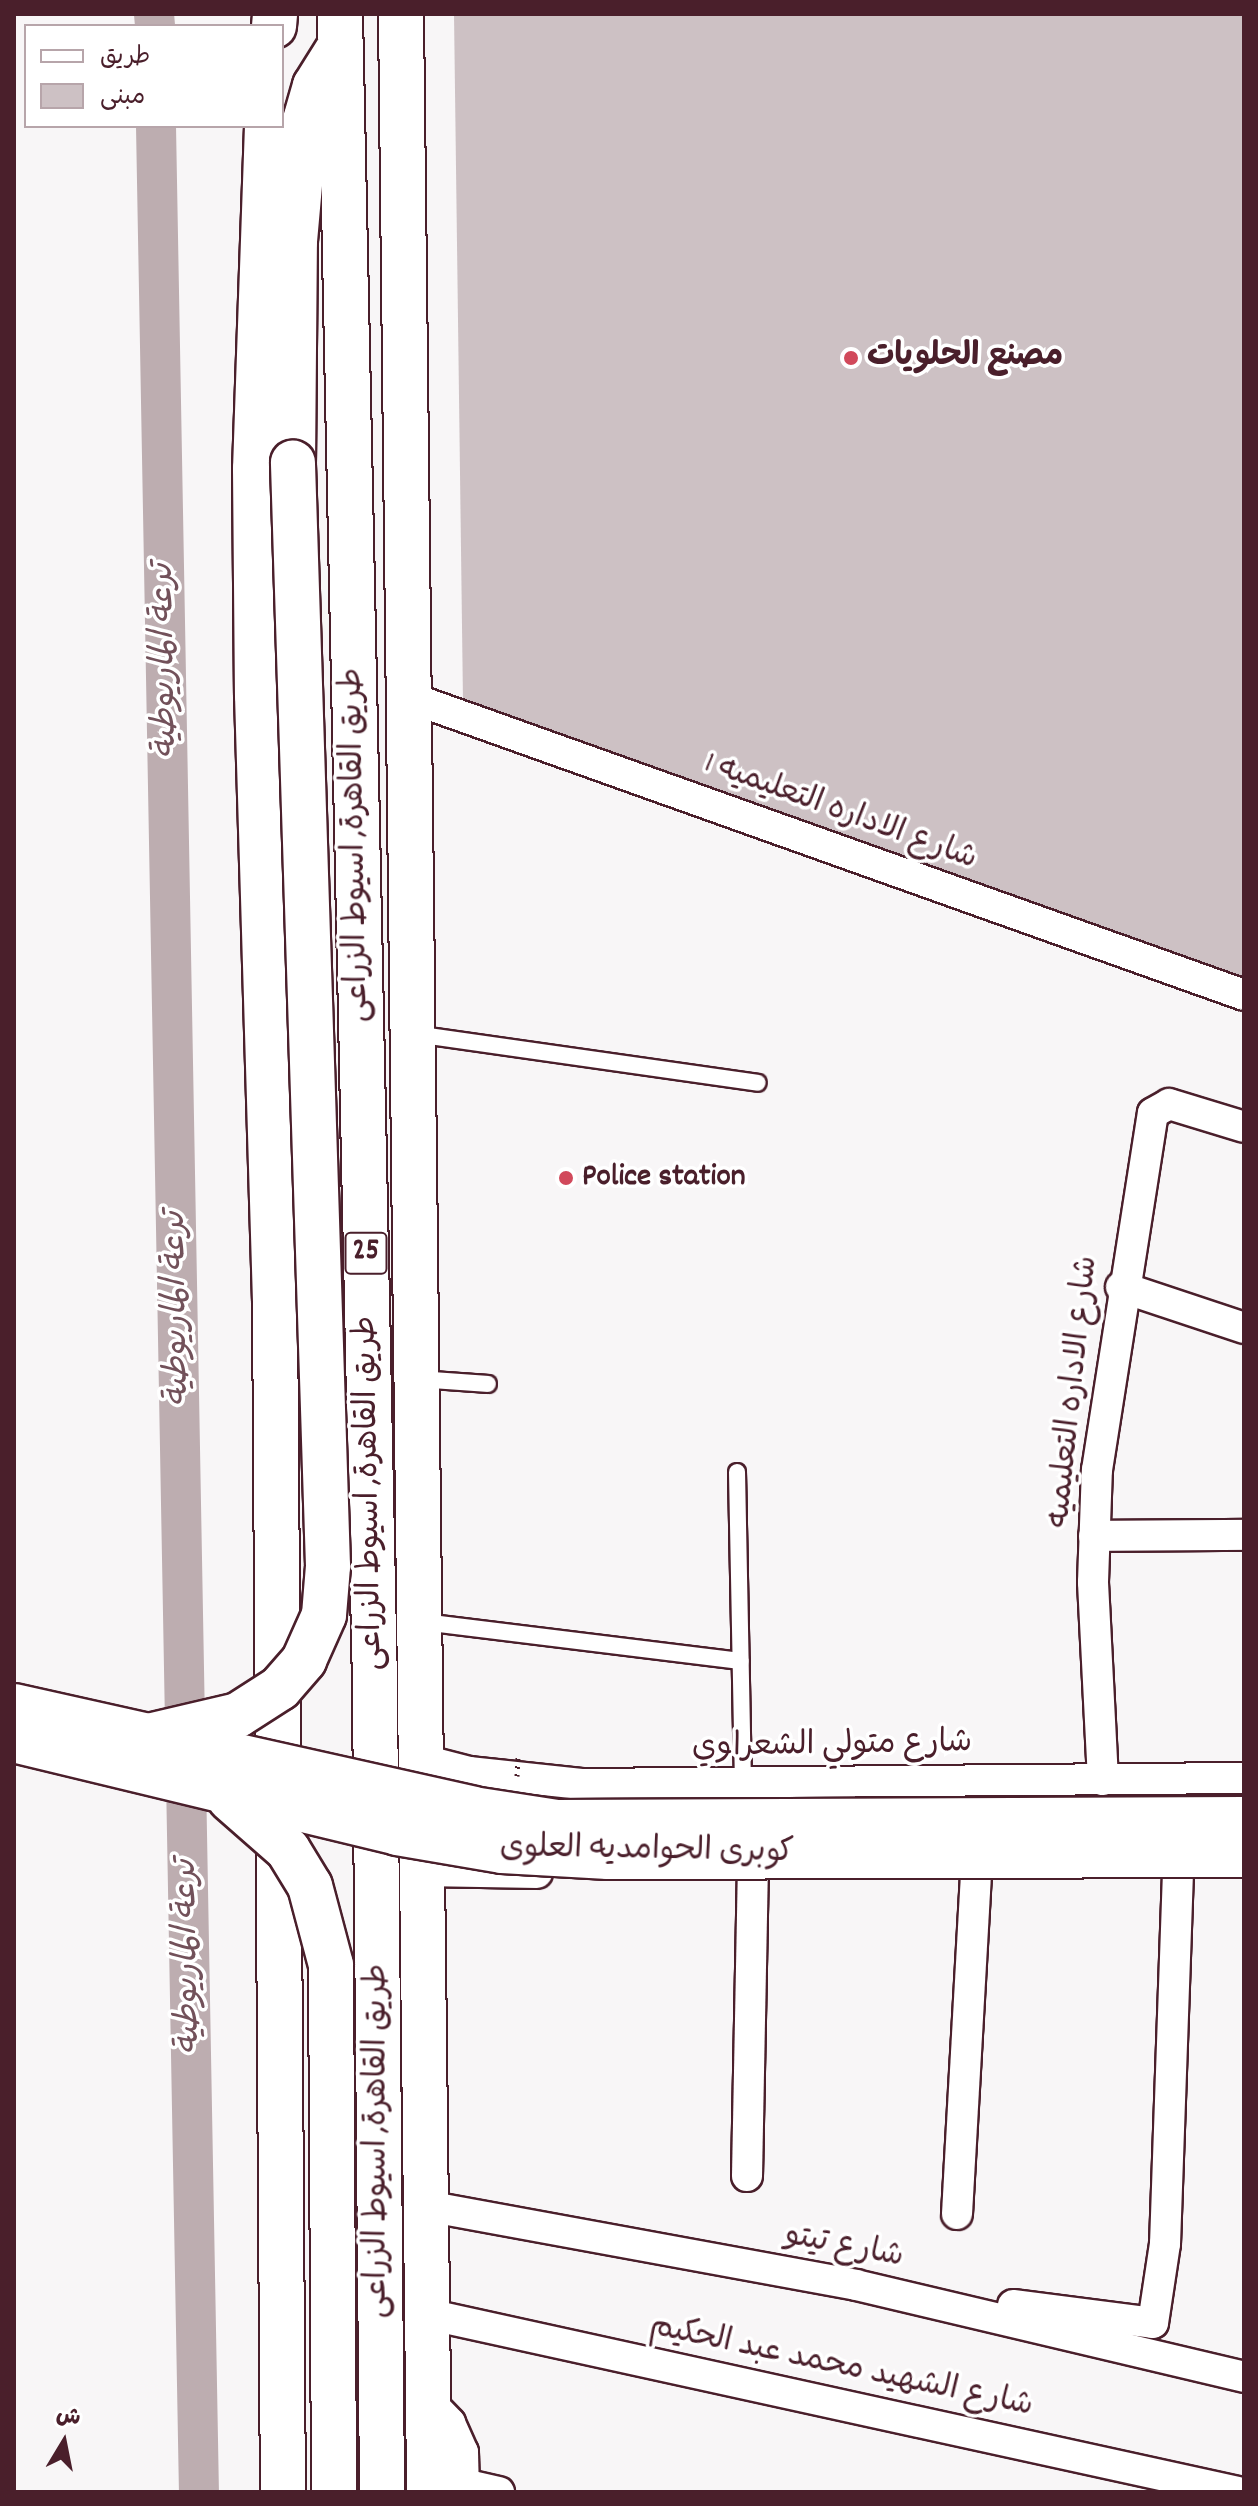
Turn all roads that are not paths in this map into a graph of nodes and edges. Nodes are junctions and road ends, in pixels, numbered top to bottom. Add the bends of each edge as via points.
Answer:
1 (401, 14) edge
2 (341, 29) edge
3 (267, 128) edge
4 (411, 698) junction
5 (1244, 995) edge
6 (415, 1034) junction
7 (758, 1083) dead end
8 (1244, 1127) edge
9 (1121, 1287) junction
10 (1244, 1328) edge
11 (419, 1379) junction
12 (488, 1384) dead end
13 (737, 1472) dead end
14 (1244, 1535) edge
15 (1094, 1536) junction
16 (421, 1622) junction
17 (741, 1661) junction
18 (14, 1706) edge
19 (149, 1736) junction
20 (14, 1740) edge
21 (423, 1760) junction
22 (1244, 1778) edge
23 (1103, 1780) junction
24 (743, 1785) junction
25 (222, 1793) junction
26 (1244, 1819) edge
27 (1244, 1855) edge
28 (423, 1871) junction
29 (753, 1875) junction
30 (976, 1876) junction
31 (1178, 1876) junction
32 (1244, 1877) edge
33 (747, 2176) dead end
34 (426, 2206) junction
35 (957, 2214) dead end
36 (856, 2285) junction
37 (427, 2314) junction
38 (1244, 2377) edge
39 (452, 2489) edge
40 (283, 2492) edge
41 (334, 2492) edge
42 (382, 2492) edge
43 (499, 2492) edge
44 (1238, 2492) edge

1 - 4 main road, طريق القاهرة, اسيوط الزراعى / 25
2 - 19 main road, bridge via 306,117 295,241 293,463 328,1550 324,1615 304,1660 280,1688 238,1715
2 - 42 main road, طريق القاهرة, اسيوط الزراعى / 25 via 376,1747
3 - 40 main road via 255,469 256,680 275,1301
4 - 5 street, شارع الاداره التعليميه 1
4 - 6 main road, طريق القاهرة, اسيوط الزراعى / 25
6 - 7 lane
6 - 11 main road, طريق القاهرة, اسيوط الزراعى / 25
8 - 9 street, شارع الاداره التعليميه via 1169,1104 1156,1106
9 - 10 street
9 - 15 street, شارع الاداره التعليميه
11 - 12 lane
11 - 16 main road, طريق القاهرة, اسيوط الزراعى / 25
13 - 17 lane
14 - 15 street
15 - 23 street, شارع الاداره التعليميه
16 - 17 lane
16 - 21 main road, طريق القاهرة, اسيوط الزراعى / 25
17 - 24 lane
18 - 19 main road, كوبرى الحوامديه العلوى, bridge
19 - 26 main road, كوبرى الحوامديه العلوى, bridge via 473,1809 599,1826
20 - 25 main road, كوبرى الحوامديه العلوى, bridge
21 - 24 street, شارع متولي الشعراوي via 469,1772 581,1784
21 - 28 main road, طريق القاهرة, اسيوط الزراعى / 25
22 - 23 street, شارع متولي الشعراوي
23 - 24 street, شارع متولي الشعراوي
25 - 27 main road, كوبرى الحوامديه العلوى, bridge via 449,1843 555,1855
25 - 41 main road, bridge via 288,1850 310,1886 327,1938 335,2060
28 - 29 street
28 - 34 main road, طريق القاهرة, اسيوط الزراعى / 25
29 - 30 street
29 - 33 street
30 - 31 street
30 - 35 street
31 - 32 street
31 - 36 street via 1165,2244 1153,2323
34 - 36 street, شارع تيتو
34 - 37 main road, طريق القاهرة, اسيوط الزراعى / 25
36 - 38 street, شارع تيتو
37 - 39 main road, طريق القاهرة, اسيوط الزراعى / 25 via 428,2400
37 - 44 street, شارع الشهيد محمد عبد الحكيم
39 - 43 street

